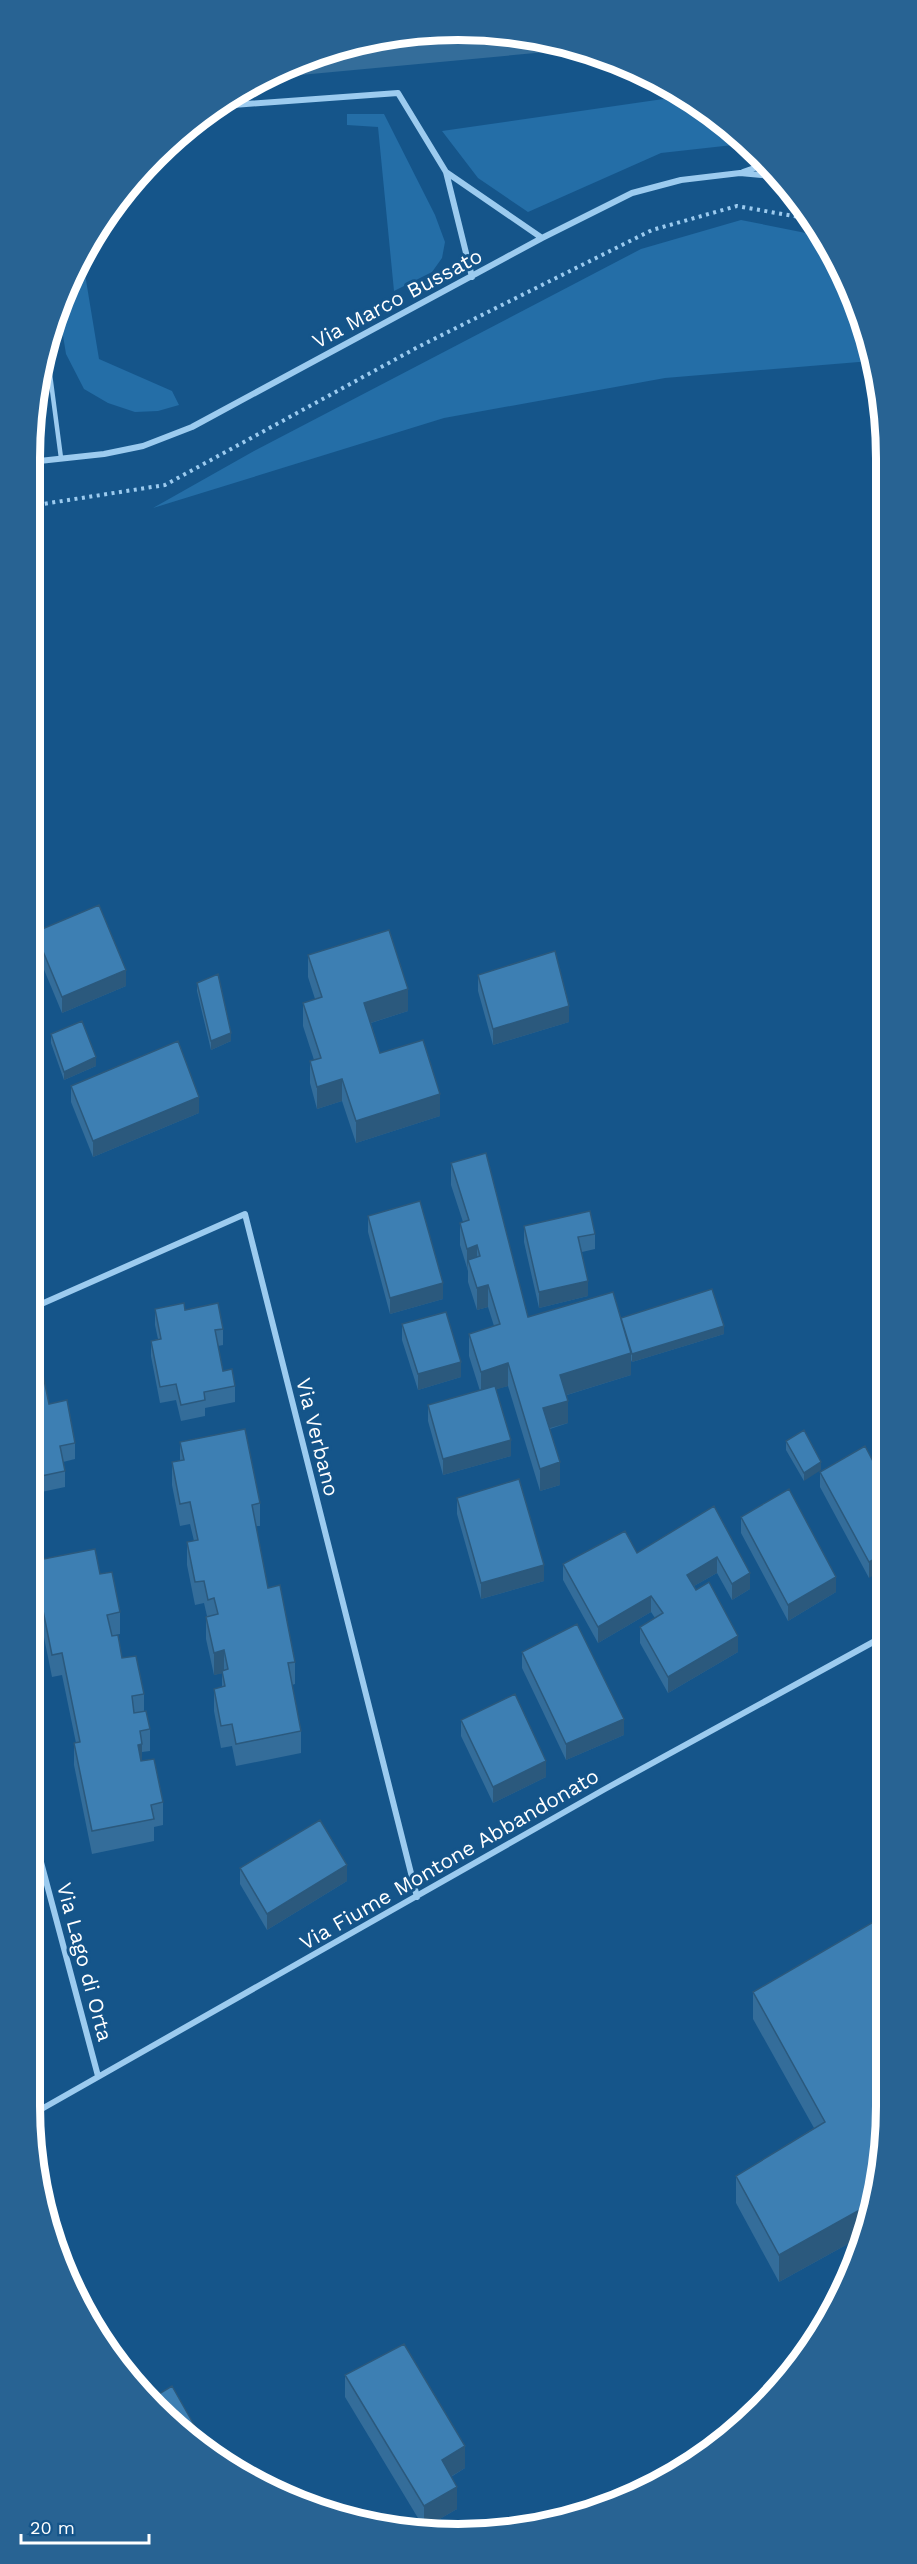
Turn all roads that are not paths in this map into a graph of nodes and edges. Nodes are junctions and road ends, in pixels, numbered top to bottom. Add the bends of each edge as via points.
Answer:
1 (237, 105) edge
2 (758, 167) edge
3 (446, 172) junction
4 (740, 173) junction
5 (766, 176) edge
6 (542, 238) junction
7 (472, 277) junction
8 (50, 373) edge
9 (61, 458) junction
10 (40, 461) edge
11 (40, 1305) edge
12 (876, 1640) edge
13 (40, 1858) edge
14 (417, 1897) junction
15 (98, 2076) junction
16 (40, 2110) edge

1 - 3 street via 398,93
2 - 4 street
3 - 6 street
3 - 7 street
4 - 5 street, Via Marco Bussato
4 - 6 street, Via Marco Bussato via 681,180 632,193
6 - 7 street, Via Marco Bussato
7 - 9 street, Via Marco Bussato via 192,427 143,446
8 - 9 lane
9 - 10 street, Via Marco Bussato
11 - 14 street, Via Verbano via 245,1214
12 - 14 street, Via Fiume Montone Abbandonato
13 - 15 street, Via Lago di Orta
14 - 15 street, Via Fiume Montone Abbandonato
15 - 16 street, Via Fiume Montone Abbandonato

